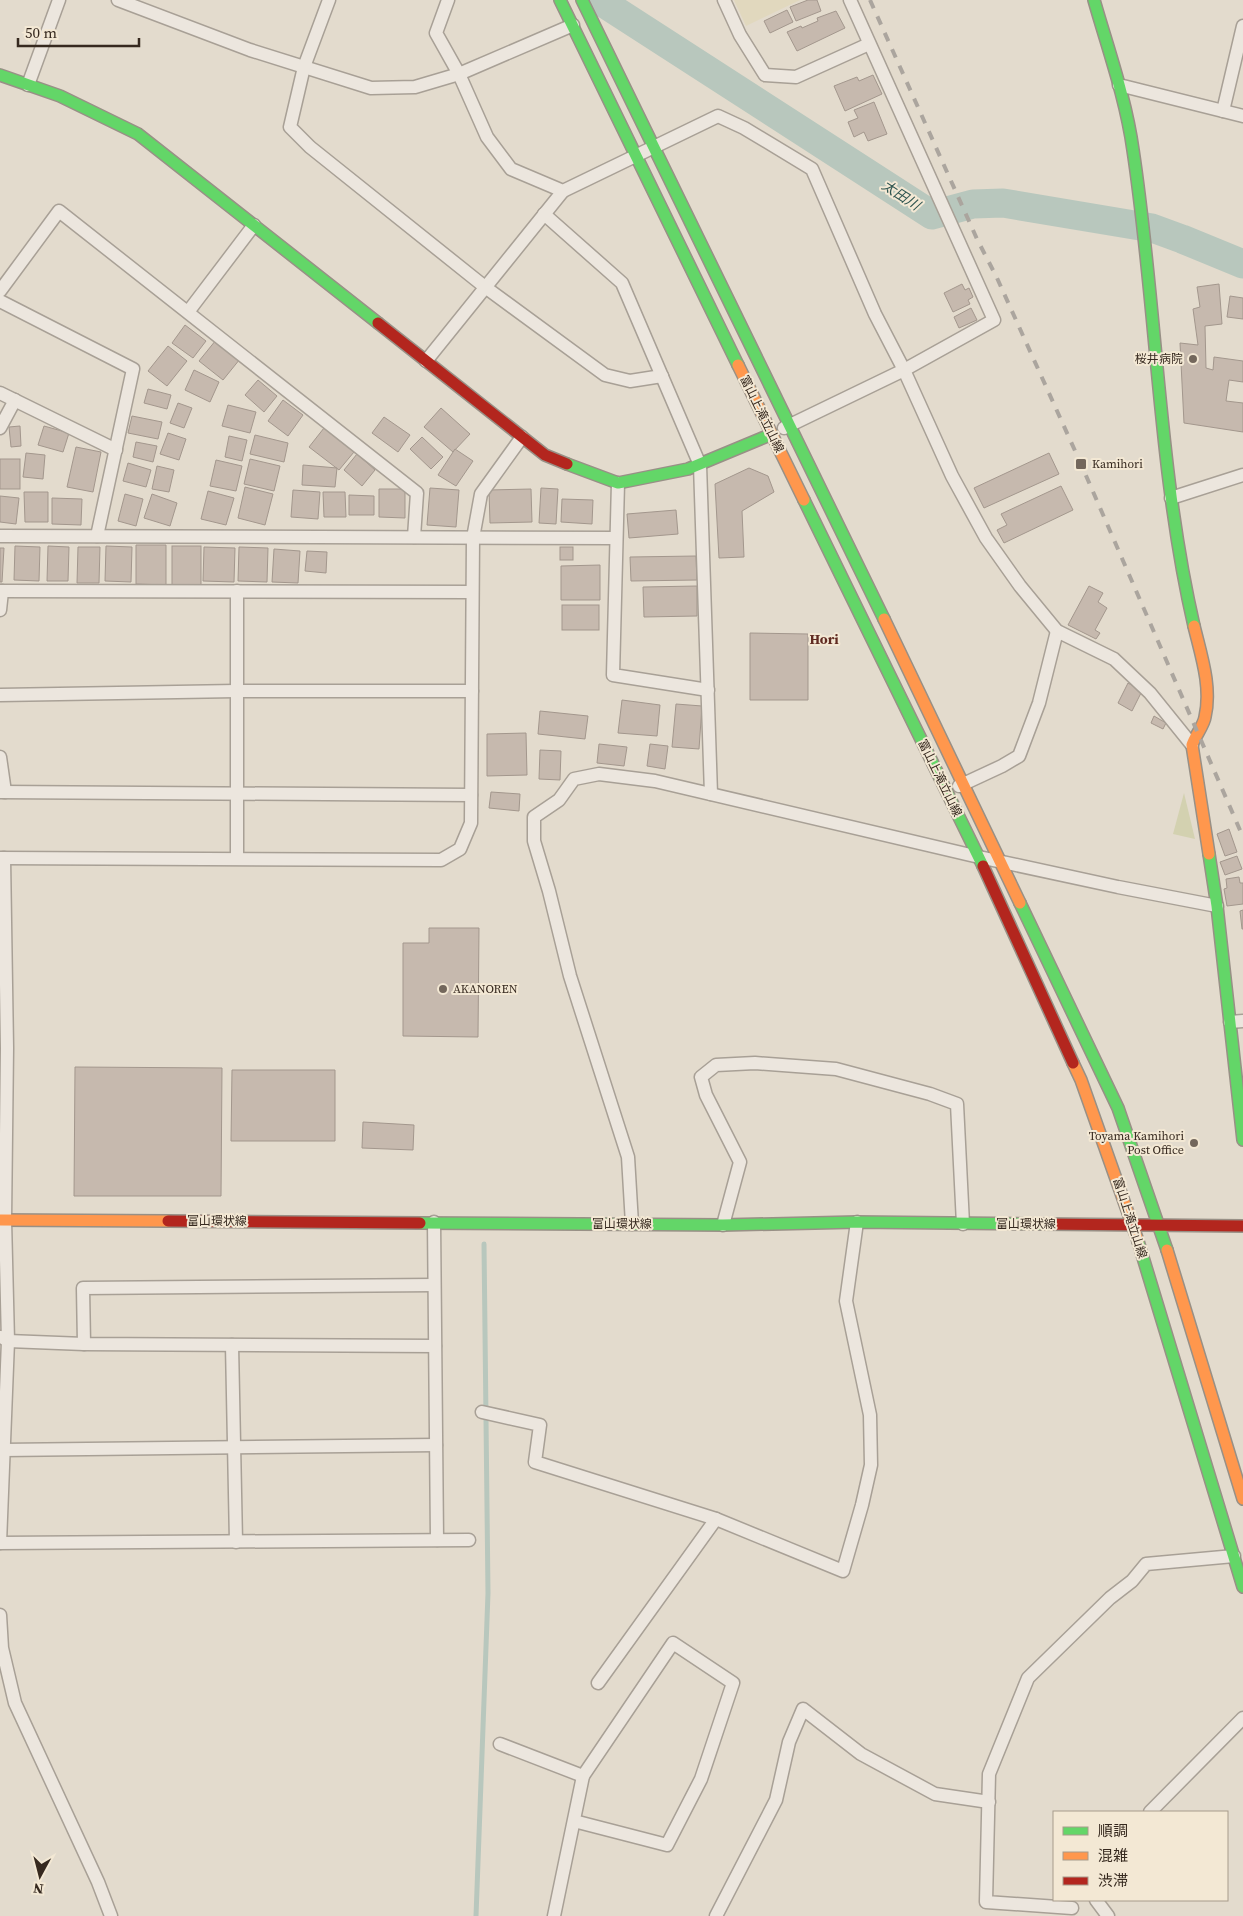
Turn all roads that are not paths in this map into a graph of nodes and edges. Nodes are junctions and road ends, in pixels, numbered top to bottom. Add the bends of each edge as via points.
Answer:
1 (59, 0) edge
2 (118, 0) edge
3 (329, 0) edge
4 (448, 0) edge
5 (560, 0) edge
6 (582, 0) edge
7 (724, 0) edge
8 (850, 0) edge
9 (1094, 0) edge
10 (573, 25) junction
11 (1243, 26) edge
12 (869, 44) junction
13 (304, 67) junction
14 (459, 74) junction
15 (0, 75) edge
16 (1119, 84) junction
17 (28, 85) junction
18 (1223, 111) junction
19 (1243, 116) edge
20 (654, 147) junction
21 (636, 155) junction
22 (563, 191) junction
23 (544, 214) junction
24 (254, 225) junction
25 (485, 288) junction
26 (0, 291) edge
27 (0, 301) edge
28 (188, 312) junction
29 (426, 361) junction
30 (904, 370) junction
31 (662, 376) junction
32 (0, 393) edge
33 (15, 400) junction
34 (790, 425) junction
35 (0, 428) edge
36 (772, 434) junction
37 (522, 437) junction
38 (116, 450) junction
39 (700, 464) junction
40 (1243, 475) edge
41 (618, 483) junction
42 (1171, 498) junction
43 (0, 536) edge
44 (97, 536) junction
45 (414, 538) junction
46 (473, 538) junction
47 (616, 538) junction
48 (1, 590) edge
49 (237, 591) junction
50 (472, 592) junction
51 (0, 610) edge
52 (1056, 631) junction
53 (708, 690) junction
54 (236, 691) junction
55 (472, 692) junction
56 (0, 695) edge
57 (1192, 744) junction
58 (0, 756) edge
59 (964, 784) junction
60 (2, 792) edge
61 (946, 792) junction
62 (236, 793) junction
63 (471, 794) junction
64 (711, 794) junction
65 (979, 857) junction
66 (2, 858) edge
67 (237, 858) junction
68 (1000, 861) junction
69 (1218, 906) junction
70 (1237, 1021) edge
71 (1243, 1140) edge
72 (2, 1220) edge
73 (434, 1222) junction
74 (857, 1222) junction
75 (632, 1224) junction
76 (723, 1224) junction
77 (962, 1224) junction
78 (1159, 1224) junction
79 (1133, 1225) junction
80 (1243, 1226) edge
81 (434, 1285) junction
82 (4, 1339) edge
83 (84, 1344) junction
84 (232, 1345) junction
85 (435, 1346) junction
86 (482, 1412) dead end
87 (436, 1444) junction
88 (234, 1447) junction
89 (3, 1450) junction
90 (1243, 1499) edge
91 (716, 1519) junction
92 (437, 1540) junction
93 (469, 1540) dead end
94 (236, 1542) junction
95 (0, 1543) edge
96 (1238, 1556) edge
97 (1243, 1587) edge
98 (0, 1615) edge
99 (598, 1683) dead end
100 (1243, 1718) edge
101 (500, 1744) dead end
102 (583, 1776) junction
103 (989, 1802) junction
104 (1151, 1811) edge
105 (574, 1821) junction
106 (1097, 1901) edge
107 (1072, 1908) edge
108 (111, 1916) edge
109 (554, 1916) edge
110 (716, 1916) edge
111 (1108, 1916) edge

1 - 17 street
2 - 13 street
3 - 13 street
4 - 14 street via 436,33
5 - 10 main road, 富山上滝立山線
6 - 20 main road, 富山上滝立山線
7 - 12 street via 740,35 765,75 796,77
8 - 12 street
9 - 16 main road
10 - 14 street
10 - 21 main road, 富山上滝立山線
11 - 18 street
12 - 30 street via 994,320
13 - 14 street via 371,88 415,87
13 - 25 street via 290,127
14 - 22 street via 487,137 511,168
15 - 17 main road
16 - 18 street
16 - 42 main road via 1133,148 1142,213
17 - 24 main road via 60,96 138,134
18 - 19 street
20 - 21 street
20 - 30 street via 718,116 812,169 875,314
20 - 34 main road, 富山上滝立山線
21 - 22 street
21 - 36 main road, 富山上滝立山線
22 - 23 street
23 - 25 street
23 - 31 street via 622,283
24 - 28 street
24 - 29 main road
25 - 29 street
25 - 31 street via 606,375 630,381
26 - 28 street via 59,211
27 - 38 street via 133,369
28 - 45 street via 417,494
29 - 37 main road
30 - 34 street
30 - 52 street via 952,476 986,538
31 - 39 street
32 - 33 street
33 - 35 street
33 - 38 street
34 - 36 street
34 - 59 main road, 富山上滝立山線
36 - 39 main road
36 - 61 main road, 富山上滝立山線
37 - 41 main road via 545,455
37 - 46 street via 481,494
38 - 44 street
39 - 41 main road
39 - 53 street
40 - 42 street
41 - 47 street
42 - 57 main road via 1188,600 1206,677 1208,701 1205,720
43 - 44 street
44 - 45 street
45 - 46 street
46 - 47 street
46 - 50 street
47 - 53 street via 613,675
48 - 49 street
48 - 51 street
49 - 50 street
49 - 54 street
50 - 55 street
52 - 57 street via 1114,658
52 - 59 street via 1039,703 1019,756
53 - 64 street
54 - 55 street
54 - 56 street
54 - 62 street
55 - 63 street
57 - 69 main road
58 - 60 street
59 - 61 street
59 - 68 main road, 富山上滝立山線
60 - 62 street
61 - 65 main road, 富山上滝立山線
62 - 63 street
62 - 67 street
63 - 67 street via 471,822 460,849 442,860
64 - 65 street
64 - 75 street via 655,781 600,774 574,779 560,800 534,817 534,841 570,976 628,1157
65 - 68 street
65 - 79 main road, 富山上滝立山線 via 1081,1080
66 - 67 street
66 - 72 street via 7,1048
68 - 69 street
68 - 78 main road, 富山上滝立山線 via 1118,1108
69 - 70 main road
70 - 71 main road
72 - 73 main road, 富山環状線
72 - 82 street
73 - 75 main road, 富山環状線
73 - 81 street
74 - 76 main road, 富山環状線
74 - 77 main road, 富山環状線
74 - 91 street via 846,1302 870,1415 871,1465 843,1572
75 - 76 main road, 富山環状線
76 - 77 street via 740,1162 706,1095 701,1077 716,1065 755,1063 836,1069 957,1104
77 - 79 main road, 富山環状線
78 - 79 main road, 富山環状線
78 - 80 main road, 富山環状線
78 - 90 main road, 富山上滝立山線
79 - 96 main road, 富山上滝立山線
81 - 83 street via 83,1288
81 - 85 street
82 - 83 street
82 - 89 street
83 - 84 street
84 - 85 street
84 - 88 street
85 - 87 street
86 - 91 street via 540,1425 535,1462
87 - 88 street
87 - 92 street
88 - 89 street
88 - 94 street
89 - 95 street
91 - 99 street
92 - 93 street
92 - 94 street
94 - 95 street
96 - 97 main road, 富山上滝立山線
96 - 103 street via 1146,1564 1028,1678 989,1774
98 - 108 street via 2,1648 15,1703
100 - 104 street
101 - 102 street
102 - 105 street
102 - 105 street via 673,1643 733,1683 701,1779 667,1845
103 - 107 street via 986,1902
103 - 110 street via 936,1794 860,1754 803,1708 789,1742 776,1800
105 - 109 street
106 - 111 street

